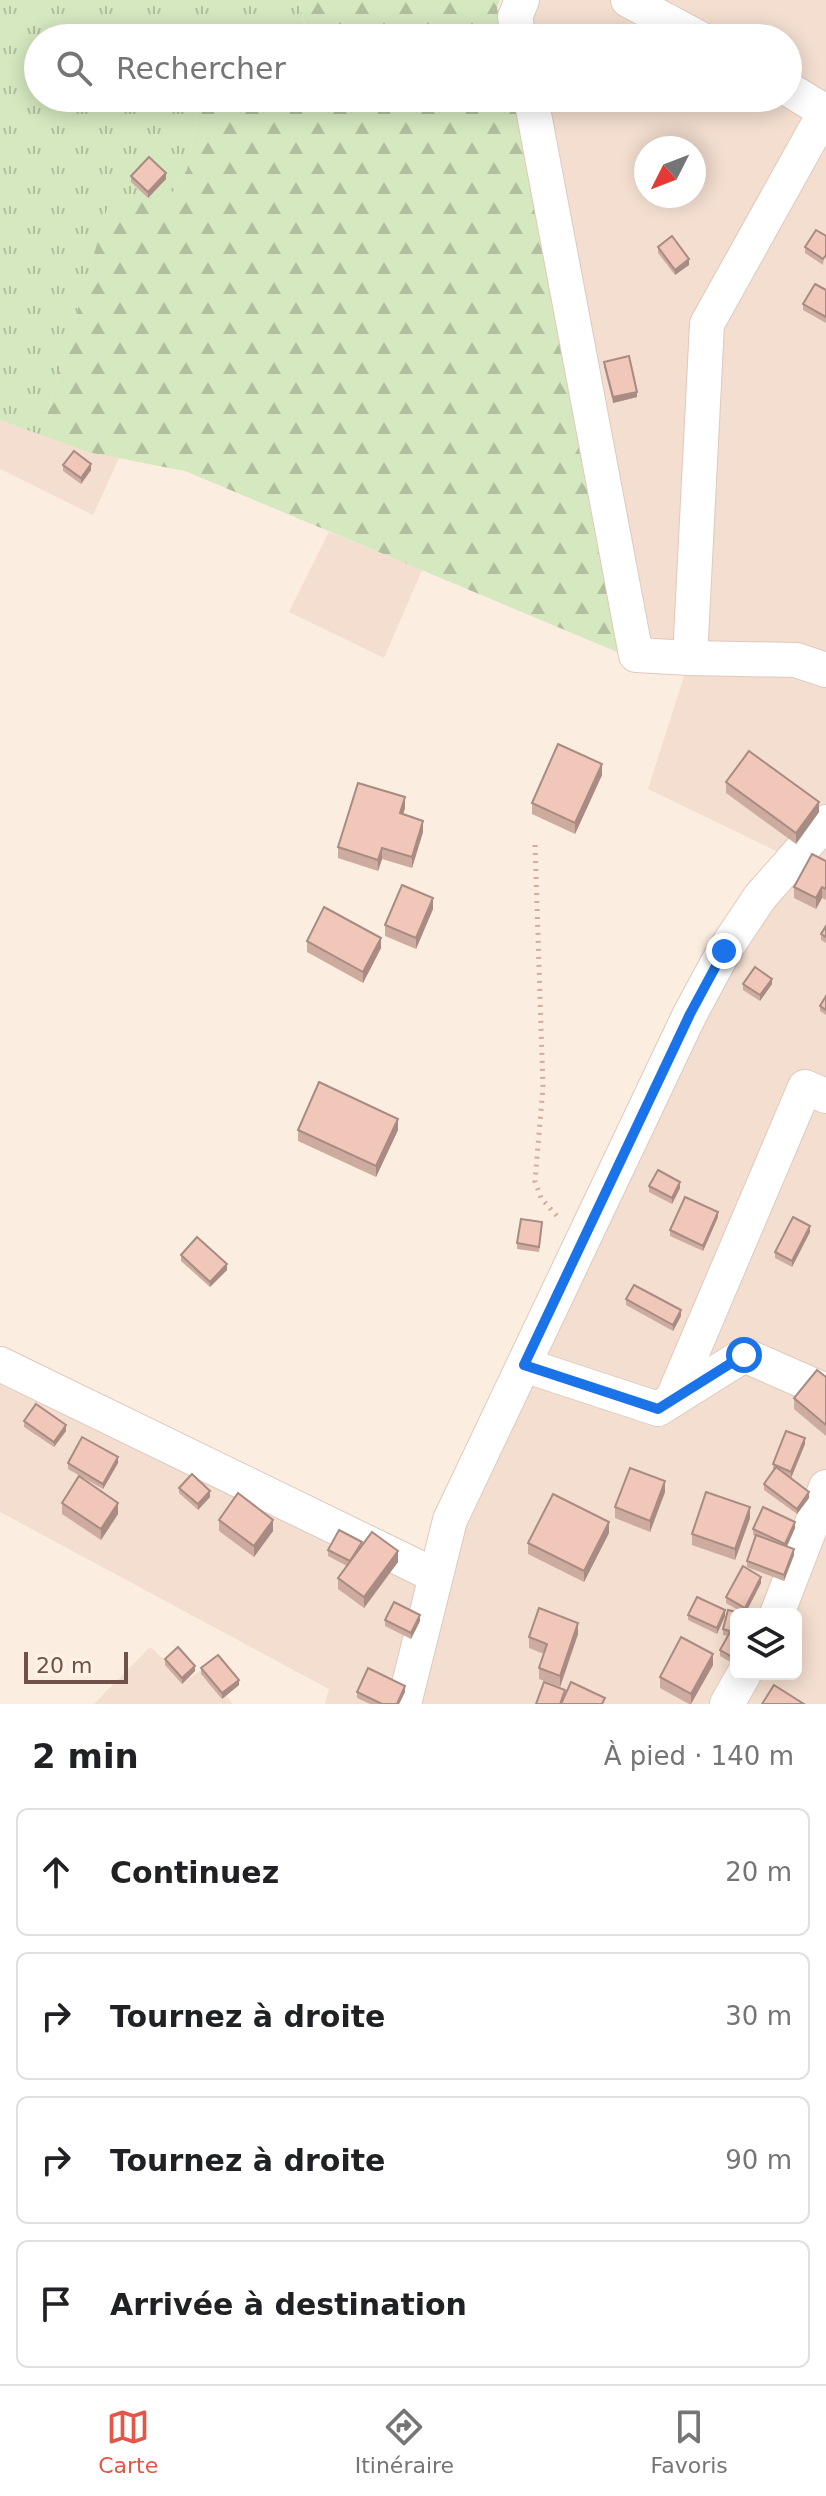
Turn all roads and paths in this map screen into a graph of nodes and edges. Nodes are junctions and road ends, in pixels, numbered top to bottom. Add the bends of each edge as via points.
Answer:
1 (522, 0) edge
2 (628, 0) edge
3 (516, 24) edge
4 (673, 24) edge
5 (802, 98) edge
6 (534, 112) edge
7 (825, 112) edge
8 (690, 658) junction
9 (826, 670) edge
10 (826, 822) edge
11 (535, 845) dead end
12 (826, 1096) edge
13 (582, 1241) junction
14 (0, 1364) edge
15 (524, 1365) junction
16 (826, 1391) edge
17 (672, 1400) junction
18 (826, 1487) edge
19 (434, 1575) junction
20 (779, 1608) edge
21 (741, 1680) edge
22 (404, 1704) edge
23 (727, 1704) edge

1 - 3 street
2 - 4 street
5 - 7 street
6 - 8 street via 636,655
7 - 8 street via 707,324
8 - 9 street via 796,660
10 - 13 street via 760,897 724,951
11 - 13 path via 543,1087 535,1181 541,1198
12 - 17 street via 805,1087
13 - 15 street
14 - 19 street
15 - 17 street via 658,1409
15 - 19 street via 450,1520
16 - 17 street via 744,1355
18 - 20 street
19 - 22 street
21 - 23 street

